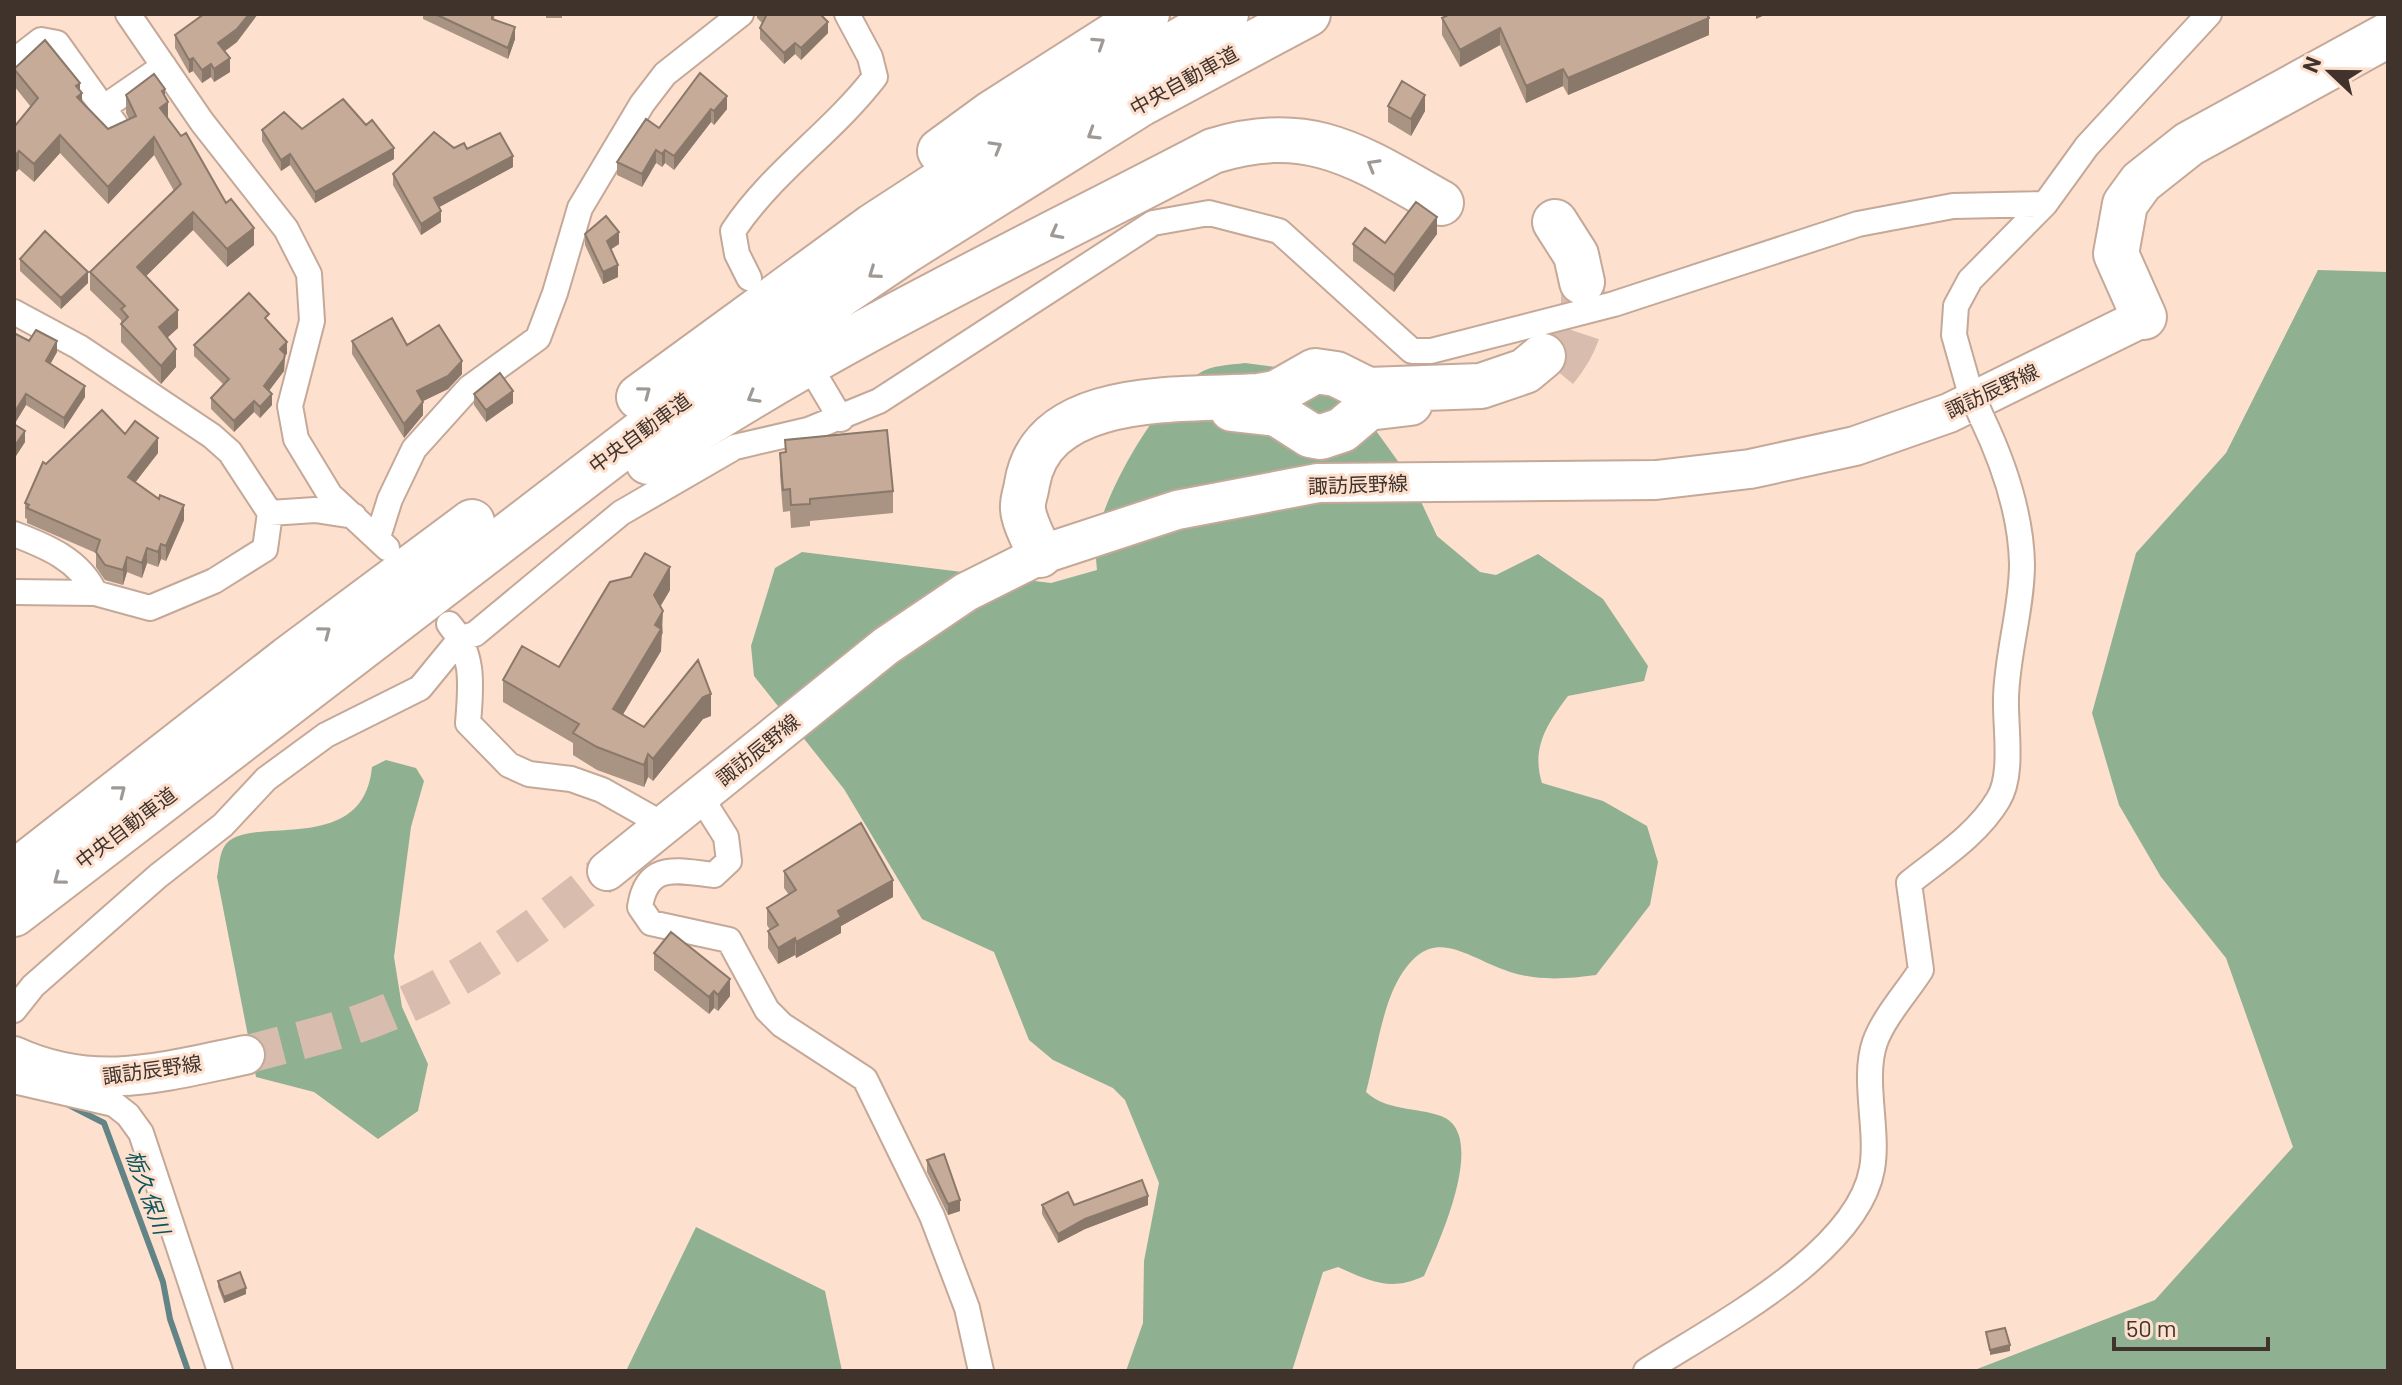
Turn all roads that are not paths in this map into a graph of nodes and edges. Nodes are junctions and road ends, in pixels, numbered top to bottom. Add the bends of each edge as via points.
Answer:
1 (128, 14) edge
2 (741, 14) edge
3 (847, 14) edge
4 (1147, 14) edge
5 (1226, 14) edge
6 (1308, 14) edge
7 (2209, 14) edge
8 (2388, 35) edge
9 (14, 61) edge
10 (164, 66) junction
11 (1441, 203) dead end
12 (2045, 204) junction
13 (750, 295) junction
14 (14, 312) edge
15 (2144, 317) joint
16 (816, 377) dead end
17 (1129, 405) junction
18 (841, 419) junction
19 (270, 513) junction
20 (354, 516) junction
21 (14, 534) edge
22 (1040, 555) junction
23 (14, 592) edge
24 (95, 593) junction
25 (455, 631) junction
26 (232, 747) junction
27 (700, 796) junction
28 (664, 825) junction
29 (607, 871) tunnel mouth
30 (14, 873) edge
31 (14, 914) edge
32 (14, 1010) edge
33 (245, 1055) tunnel mouth
34 (14, 1056) edge
35 (14, 1081) edge
36 (220, 1371) edge
37 (981, 1371) edge
38 (1646, 1371) edge

1 - 10 street
2 - 20 street via 665,74 642,104 580,208 538,338 469,388 414,449 390,499 382,543
3 - 13 street via 875,77 753,201 733,231
13 -> 4 highway via 992,113
13 -> 5 highway, 中央自動車道
6 -> 26 highway, 中央自動車道 via 1142,103 907,250 680,403
7 - 12 street via 2087,146
8 - 15 highway via 2189,144 2141,182 2125,204 2116,254
9 - 10 street via 41,40 57,43 110,118
10 - 20 street via 286,229 309,274 312,321 290,406 296,439 330,495
11 -> 26 highway via 1352,153 1300,140 1250,139 1213,151 694,430 490,568 256,749
12 - 18 street via 1953,206 1858,224 1614,304 1431,351 1412,351 1279,231 1209,213 1153,223 879,401
12 - 38 street, bridge via 1970,280 1956,306 1954,335 1969,388 1998,452 2022,564 2006,697 2008,754 2000,798 1972,833 1909,883 1921,970 1875,1042 1872,1173 1853,1216 1829,1246
30 -> 13 highway, 中央自動車道
14 - 19 street via 79,347 212,436 230,452
15 - 22 main road, 諏訪辰野線 via 1949,413 1855,446 1750,469 1656,480 1318,483 1177,510
16 - 18 street
17 - 17 highway via 1268,395 1315,371 1336,374 1368,390 1481,386 1550,363 1542,383 1509,398 1384,404 1321,437 1260,410
17 - 22 highway via 1110,406 1069,423 1041,445 1023,509
18 - 25 street via 722,454 621,513 475,634
19 - 20 street via 315,510
19 - 24 street via 265,549 214,581 150,608
21 - 24 street via 61,555 83,572
22 - 27 main road, 諏訪辰野線 via 966,592 886,646
23 - 24 street
25 - 28 street via 473,674 468,723 509,765 602,790
25 - 32 street via 420,688 326,735 266,779 223,825 33,986
26 -> 31 highway, 中央自動車道
27 - 28 main road, 諏訪辰野線
27 - 37 street via 726,837 729,861 714,875 655,875 643,889 640,907 651,923 729,940 767,1010 865,1079 932,1216 967,1308
28 - 29 main road, 諏訪辰野線
33 - 34 main road, 諏訪辰野線 via 109,1079 63,1075
35 - 36 street via 114,1104 141,1133

